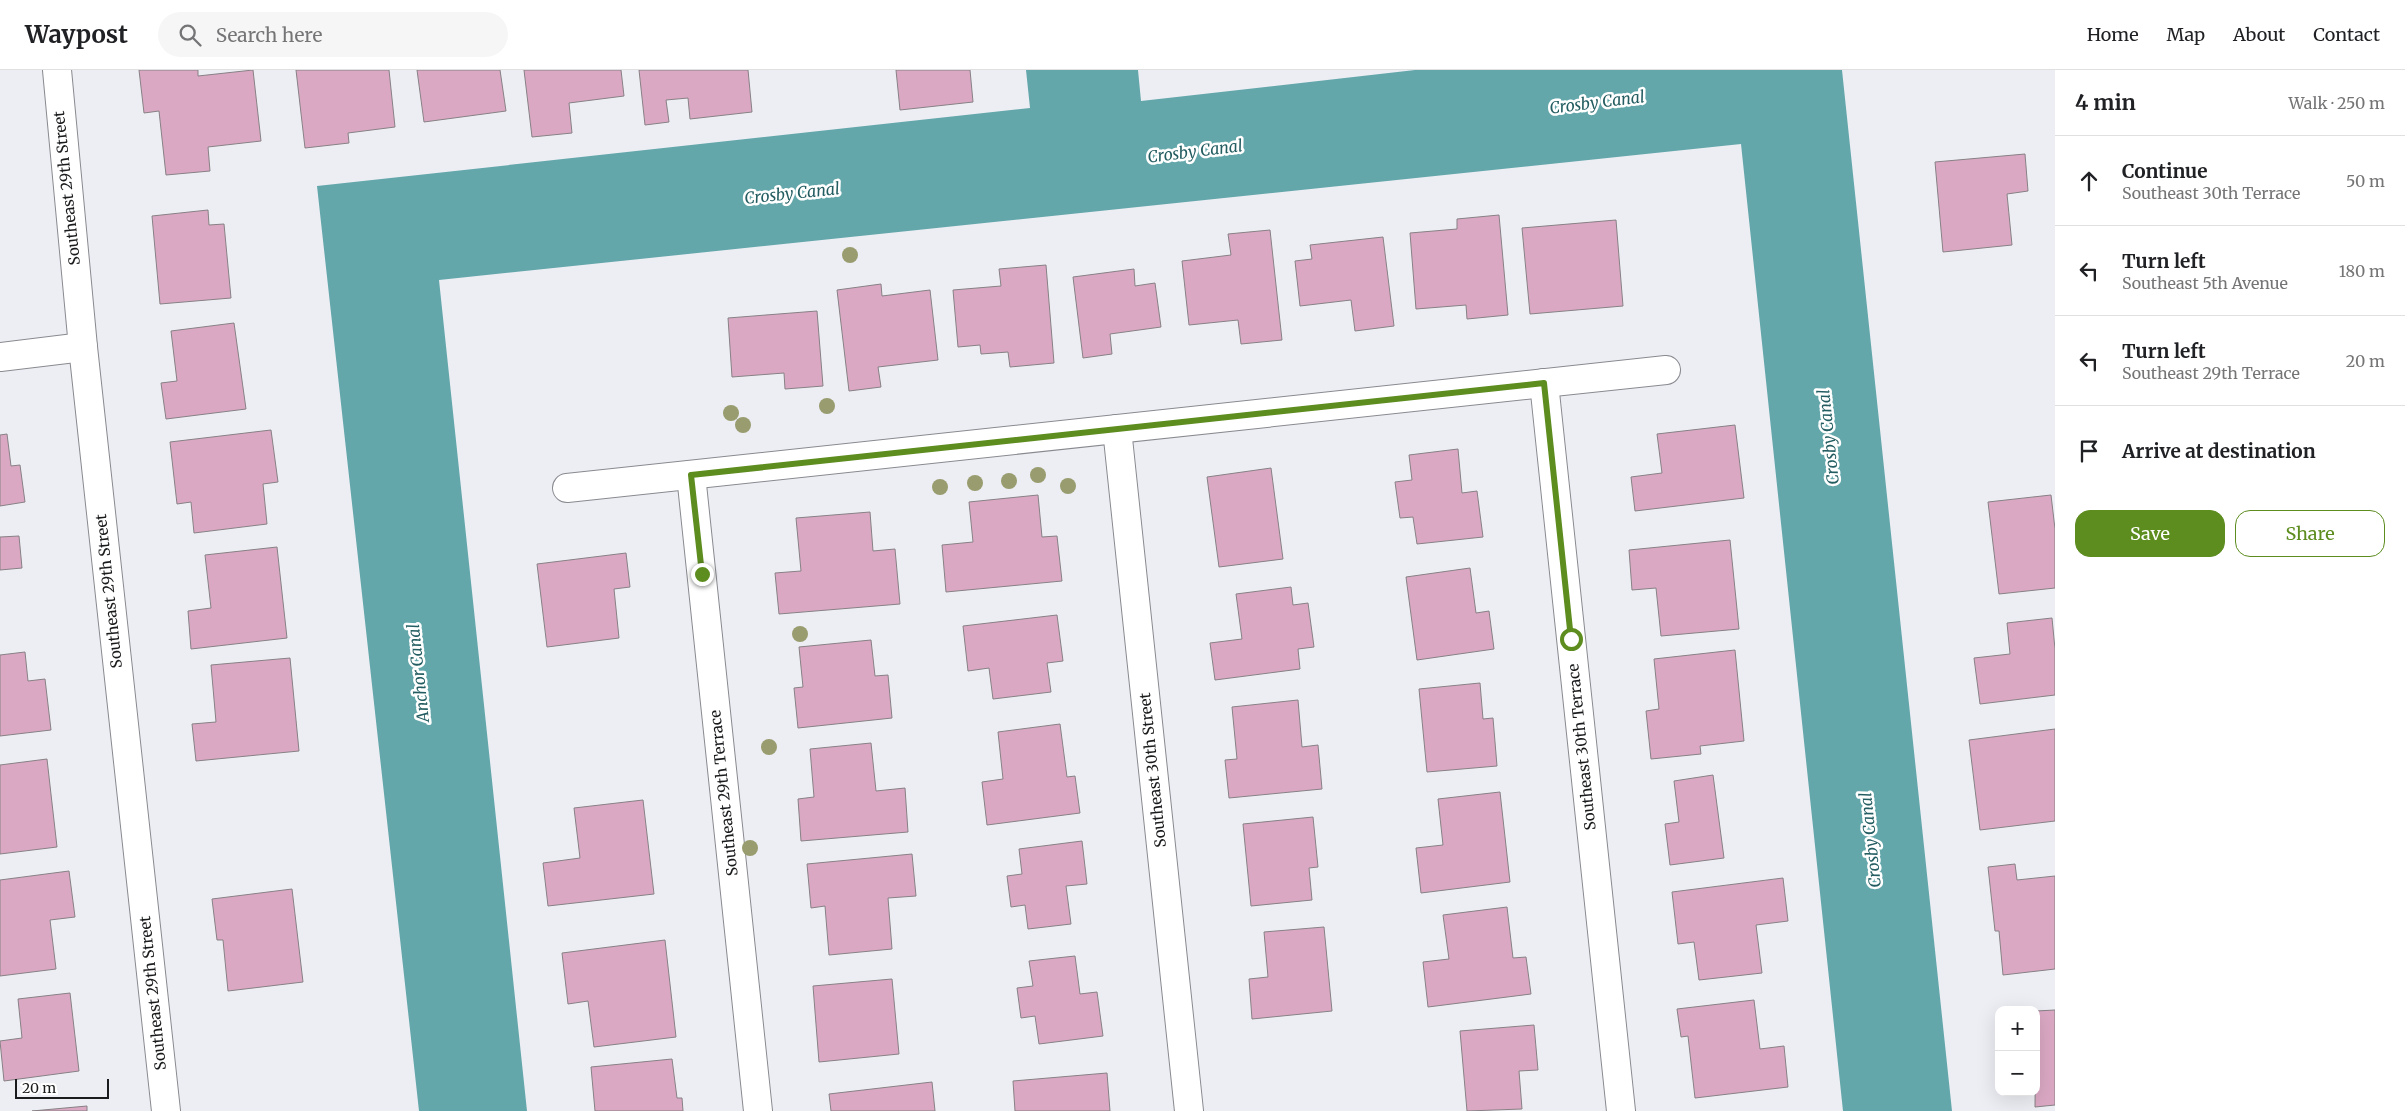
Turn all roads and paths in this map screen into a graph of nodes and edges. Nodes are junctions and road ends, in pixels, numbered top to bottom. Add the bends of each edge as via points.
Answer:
1 (57, 70) edge
2 (83, 347) junction
3 (0, 357) edge
4 (1666, 370) dead end
5 (1544, 383) junction
6 (1117, 429) junction
7 (691, 475) junction
8 (567, 488) dead end
9 (166, 1111) edge
10 (758, 1111) edge
11 (1189, 1111) edge
12 (1621, 1111) edge

1 - 2 street, Southeast 29th Street
2 - 3 street
2 - 9 street, Southeast 29th Street
4 - 5 street
5 - 6 street
5 - 12 street, Southeast 30th Terrace
6 - 7 street
6 - 11 street, Southeast 30th Street
7 - 8 street
7 - 10 street, Southeast 29th Terrace

